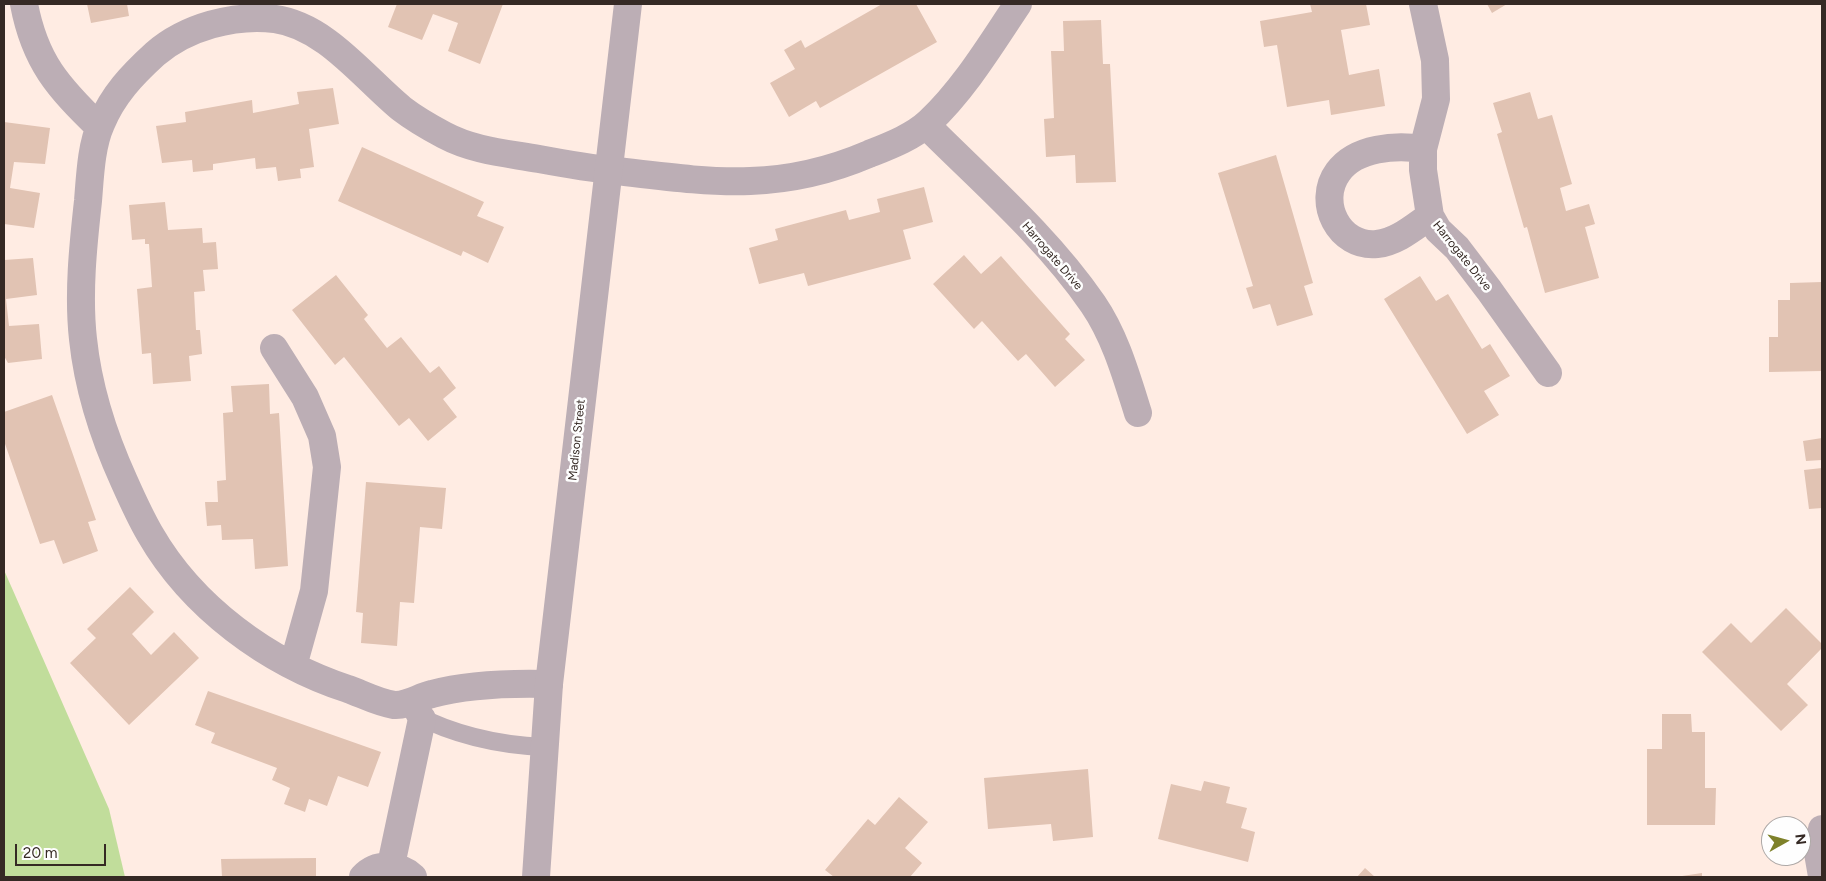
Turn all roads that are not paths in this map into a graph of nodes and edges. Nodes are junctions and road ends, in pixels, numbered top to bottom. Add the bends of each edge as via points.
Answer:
1 (24, 4) edge
2 (628, 4) edge
3 (1018, 4) edge
4 (1423, 4) edge
5 (926, 125) junction
6 (99, 127) junction
7 (1423, 149) junction
8 (607, 170) junction
9 (1430, 216) junction
10 (274, 348) dead end
11 (1548, 374) dead end
12 (1138, 413) dead end
13 (292, 666) junction
14 (549, 684) junction
15 (398, 706) junction
16 (422, 719) junction
17 (544, 747) junction
18 (1822, 829) edge
19 (402, 871) edge
20 (1822, 876) edge
21 (363, 877) edge
22 (536, 877) edge

1 - 6 street via 42,61 70,98
2 - 8 street, Madison Street
3 - 5 street via 956,92
4 - 7 street, Harrogate Drive via 1435,60 1436,99
5 - 8 street via 841,166 790,179 719,183
5 - 12 street, Harrogate Drive via 1017,216 1093,304 1121,358
6 - 8 street via 130,77 179,37 205,26 244,18 270,19 303,27 333,48 403,110 450,138 491,152
6 - 13 street via 90,176 82,258 83,339 98,414 121,476 151,536 187,584 226,624
7 - 9 street, Harrogate Drive
7 - 9 street via 1401,146 1377,150 1351,160 1338,171 1331,188 1330,206 1341,232 1354,241 1376,244 1396,239
8 - 14 street, Madison Street
9 - 11 street, Harrogate Drive via 1438,230 1457,248 1490,290
10 - 13 street via 305,397 322,436 327,467 314,591
13 - 15 street via 318,679
14 - 15 street via 477,686 432,694
14 - 17 street, Madison Street
15 - 16 lane
16 - 17 lane via 438,727 510,746
16 - 19 street
17 - 22 street, Madison Street
18 - 20 street via 1818,853
19 - 21 street via 369,871

